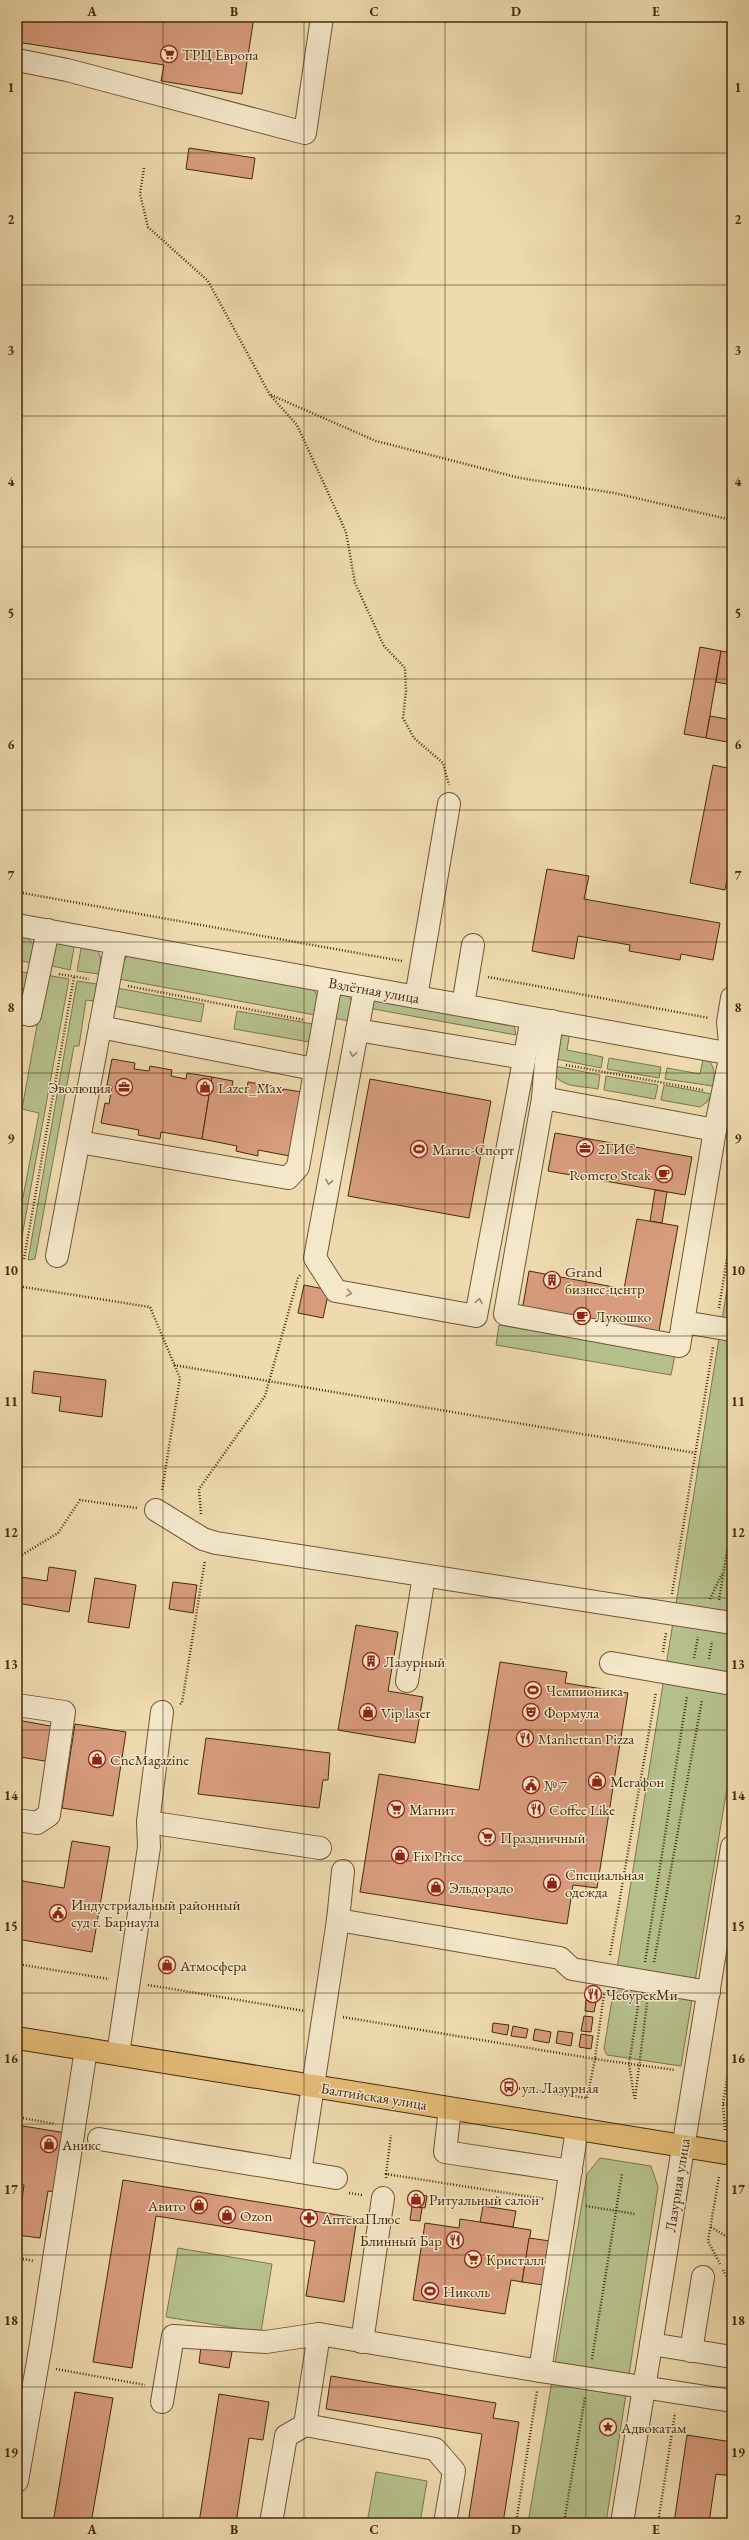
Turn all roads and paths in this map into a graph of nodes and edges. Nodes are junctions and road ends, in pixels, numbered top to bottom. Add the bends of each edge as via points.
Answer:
1 (322, 17) edge
2 (17, 60) edge
3 (144, 168) dead end
4 (270, 395) junction
5 (732, 520) edge
6 (449, 804) joint
7 (17, 892) edge
8 (17, 925) edge
9 (48, 930) junction
10 (116, 943) junction
11 (473, 944) dead end
12 (421, 964) junction
13 (40, 970) junction
14 (468, 973) junction
15 (74, 977) junction
16 (108, 982) junction
17 (331, 982) junction
18 (365, 988) junction
19 (416, 997) junction
20 (732, 998) edge
21 (463, 1006) junction
22 (17, 1012) edge
23 (542, 1019) junction
24 (728, 1022) junction
25 (322, 1023) junction
26 (100, 1027) junction
27 (357, 1030) junction
28 (732, 1054) edge
29 (524, 1058) junction
30 (546, 1062) junction
31 (314, 1069) junction
32 (724, 1094) junction
33 (543, 1098) junction
34 (715, 1130) junction
35 (78, 1142) junction
36 (57, 1256) dead end
37 (315, 1258) junction
38 (24, 1259) dead end
39 (17, 1286) edge
40 (683, 1322) junction
41 (732, 1330) edge
42 (174, 1365) junction
43 (269, 1381) junction
44 (695, 1453) dead end
45 (157, 1511) junction
46 (732, 1520) edge
47 (203, 1539) junction
48 (17, 1558) edge
49 (724, 1570) junction
50 (424, 1576) junction
51 (716, 1620) edge
52 (611, 1663) dead end
53 (698, 1678) junction
54 (407, 1681) dead end
55 (732, 1684) edge
56 (17, 1705) edge
57 (162, 1712) joint
58 (17, 1820) edge
59 (148, 1822) junction
60 (732, 1847) edge
61 (320, 1848) dead end
62 (343, 1871) dead end
63 (338, 1920) junction
64 (646, 1982) junction
65 (709, 1992) junction
66 (17, 2038) edge
67 (732, 2048) edge
68 (86, 2049) junction
69 (118, 2054) junction
70 (595, 2059) dead end
71 (732, 2076) edge
72 (727, 2080) junction
73 (732, 2081) edge
74 (313, 2086) junction
75 (509, 2087) dead end
76 (723, 2104) junction
77 (732, 2105) edge
78 (450, 2109) junction
79 (578, 2129) junction
80 (725, 2130) dead end
81 (391, 2135) dead end
82 (99, 2139) dead end
83 (684, 2147) junction
84 (732, 2154) edge
85 (571, 2171) junction
86 (300, 2172) junction
87 (386, 2174) junction
88 (622, 2174) dead end
89 (719, 2177) dead end
90 (336, 2178) joint
91 (383, 2198) junction
92 (566, 2203) junction
93 (616, 2211) junction
94 (635, 2214) dead end
95 (711, 2227) junction
96 (732, 2240) edge
97 (703, 2277) dead end
98 (732, 2287) edge
99 (319, 2334) junction
100 (362, 2342) junction
101 (651, 2344) junction
102 (692, 2351) junction
103 (732, 2357) edge
104 (37, 2366) junction
105 (540, 2371) junction
106 (588, 2380) junction
107 (644, 2387) junction
108 (163, 2396) joint
109 (732, 2400) edge
110 (676, 2406) dead end
111 (305, 2425) junction
112 (18, 2470) edge
113 (271, 2523) edge
114 (445, 2523) edge
115 (516, 2523) edge
116 (564, 2523) edge
117 (622, 2523) edge
118 (658, 2523) edge

1 - 2 street via 305,133 67,70
3 - 4 path via 140,194 148,227 208,281
4 - 5 path via 376,441 520,478 614,493
4 - 6 path via 297,425 346,532 355,583 384,646 405,668 403,718 414,738 443,763 449,782
6 - 12 street
7 - 12 path
8 - 9 street, Взлётная улица
9 - 10 street, Взлётная улица
9 - 13 street
10 - 16 street
10 - 17 street, Взлётная улица
11 - 14 street
12 - 19 street
13 - 15 path
13 - 22 street via 30,1015
14 - 21 street
14 - 24 path
15 - 16 path
15 - 38 path
16 - 25 path
16 - 26 street
17 - 18 street, Взлётная улица
17 - 25 street
18 - 19 street, Взлётная улица
18 - 27 street
19 - 21 street, Взлётная улица
20 - 24 street
21 - 23 street, Взлётная улица
23 - 28 street, Взлётная улица
23 - 29 street
23 - 30 street
24 - 28 street
25 - 31 street
26 - 31 street
26 - 35 street
27 - 29 street
27 -> 37 street
28 - 32 street
37 -> 29 street via 336,1291 476,1316
30 - 32 path
30 - 33 street
31 - 35 street via 298,1167 288,1178
32 - 34 street
33 - 34 street
33 - 40 street via 505,1314 679,1346
34 - 40 street
35 - 36 street
37 - 43 path via 298,1278
39 - 42 path via 150,1307
40 - 41 street
42 - 43 path
42 - 45 path via 180,1378
43 - 44 path
43 - 47 path via 265,1396 199,1489
45 - 47 street
45 - 48 path via 80,1500 58,1533
46 - 49 path
47 - 50 street
47 - 57 path via 205,1558 182,1703
49 - 51 path
49 - 51 path
50 - 51 street
50 - 54 street
51 - 53 path
51 - 53 path
52 - 53 street
53 - 55 street
53 - 64 path
53 - 64 path
56 - 58 street via 64,1712 49,1815 37,1823
57 - 59 street
59 - 61 street
59 - 69 street via 149,1847
60 - 65 street, Лазурная улица
62 - 63 street
63 - 64 street via 560,1958 572,1969
63 - 74 street
64 - 64 path via 635,2099 629,2064
64 - 65 street
65 - 83 street, Лазурная улица
66 - 68 main road, Балтийская улица
67 - 72 path
68 - 69 main road, Балтийская улица
68 - 104 street
69 - 74 main road, Балтийская улица
70 - 75 path via 587,2098
71 - 72 path
72 - 73 path
72 - 76 path
74 - 78 main road, Балтийская улица
74 - 86 street
76 - 77 path
76 - 80 path
78 - 79 main road, Балтийская улица
78 - 85 street via 445,2152
79 - 83 main road, Балтийская улица
79 - 85 street
81 - 87 path
82 - 86 street
83 - 84 main road, Балтийская улица
83 - 101 street, Лазурная улица
85 - 92 street
86 - 90 street
87 - 91 path
87 - 92 path
88 - 93 path
89 - 95 path
90 - 91 path via 334,2191
91 - 100 street
92 - 93 path
92 - 105 street
93 - 94 path
93 - 106 path
95 - 96 path
95 - 98 path via 708,2241
97 - 102 street
99 - 100 street
99 - 108 street via 266,2342 173,2336
99 - 111 street
100 - 105 street
101 - 102 street
101 - 107 street, Лазурная улица
102 - 103 street
104 - 108 path
104 - 112 street
105 - 106 street
105 - 115 path
106 - 107 street
106 - 116 path
107 - 109 street
107 - 117 street, Лазурная улица
110 - 118 path
111 - 113 street via 286,2436
111 - 114 street via 435,2449 454,2471

